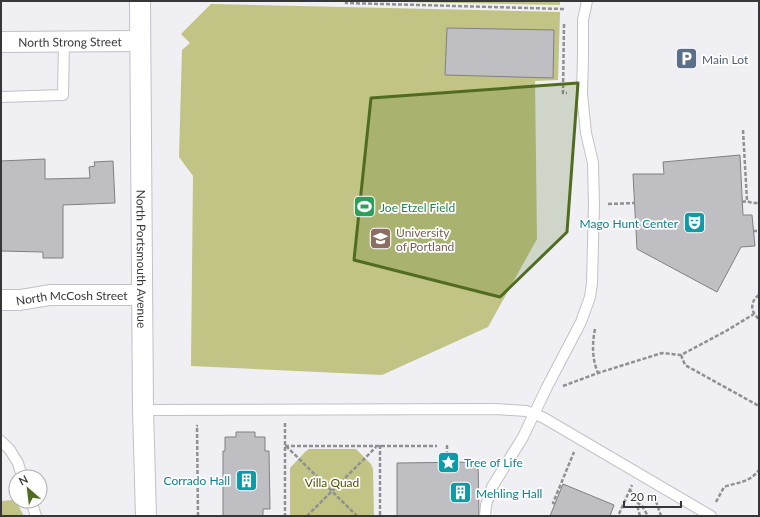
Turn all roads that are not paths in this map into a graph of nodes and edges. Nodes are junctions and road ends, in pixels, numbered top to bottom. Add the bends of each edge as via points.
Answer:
1 (140, 1) edge
2 (587, 1) edge
3 (140, 41) junction
4 (1, 42) edge
5 (64, 42) junction
6 (1, 97) edge
7 (142, 295) junction
8 (1, 300) edge
9 (143, 410) junction
10 (534, 414) junction
11 (1, 441) edge
12 (20, 469) edge
13 (710, 515) edge
14 (146, 516) edge
15 (485, 516) edge

1 - 3 street, North Portsmouth Avenue
2 - 10 lane via 582,20 582,94 586,133 593,163 592,283 581,322
3 - 5 street, North Strong Street
3 - 7 street, North Portsmouth Avenue
4 - 5 street, North Strong Street
5 - 6 lane via 62,95
7 - 8 street, North McCosh Street via 50,295
7 - 9 street, North Portsmouth Avenue
9 - 10 lane via 495,409
9 - 14 street, North Portsmouth Avenue
10 - 13 lane
10 - 15 lane via 492,487
11 - 12 lane via 10,450

